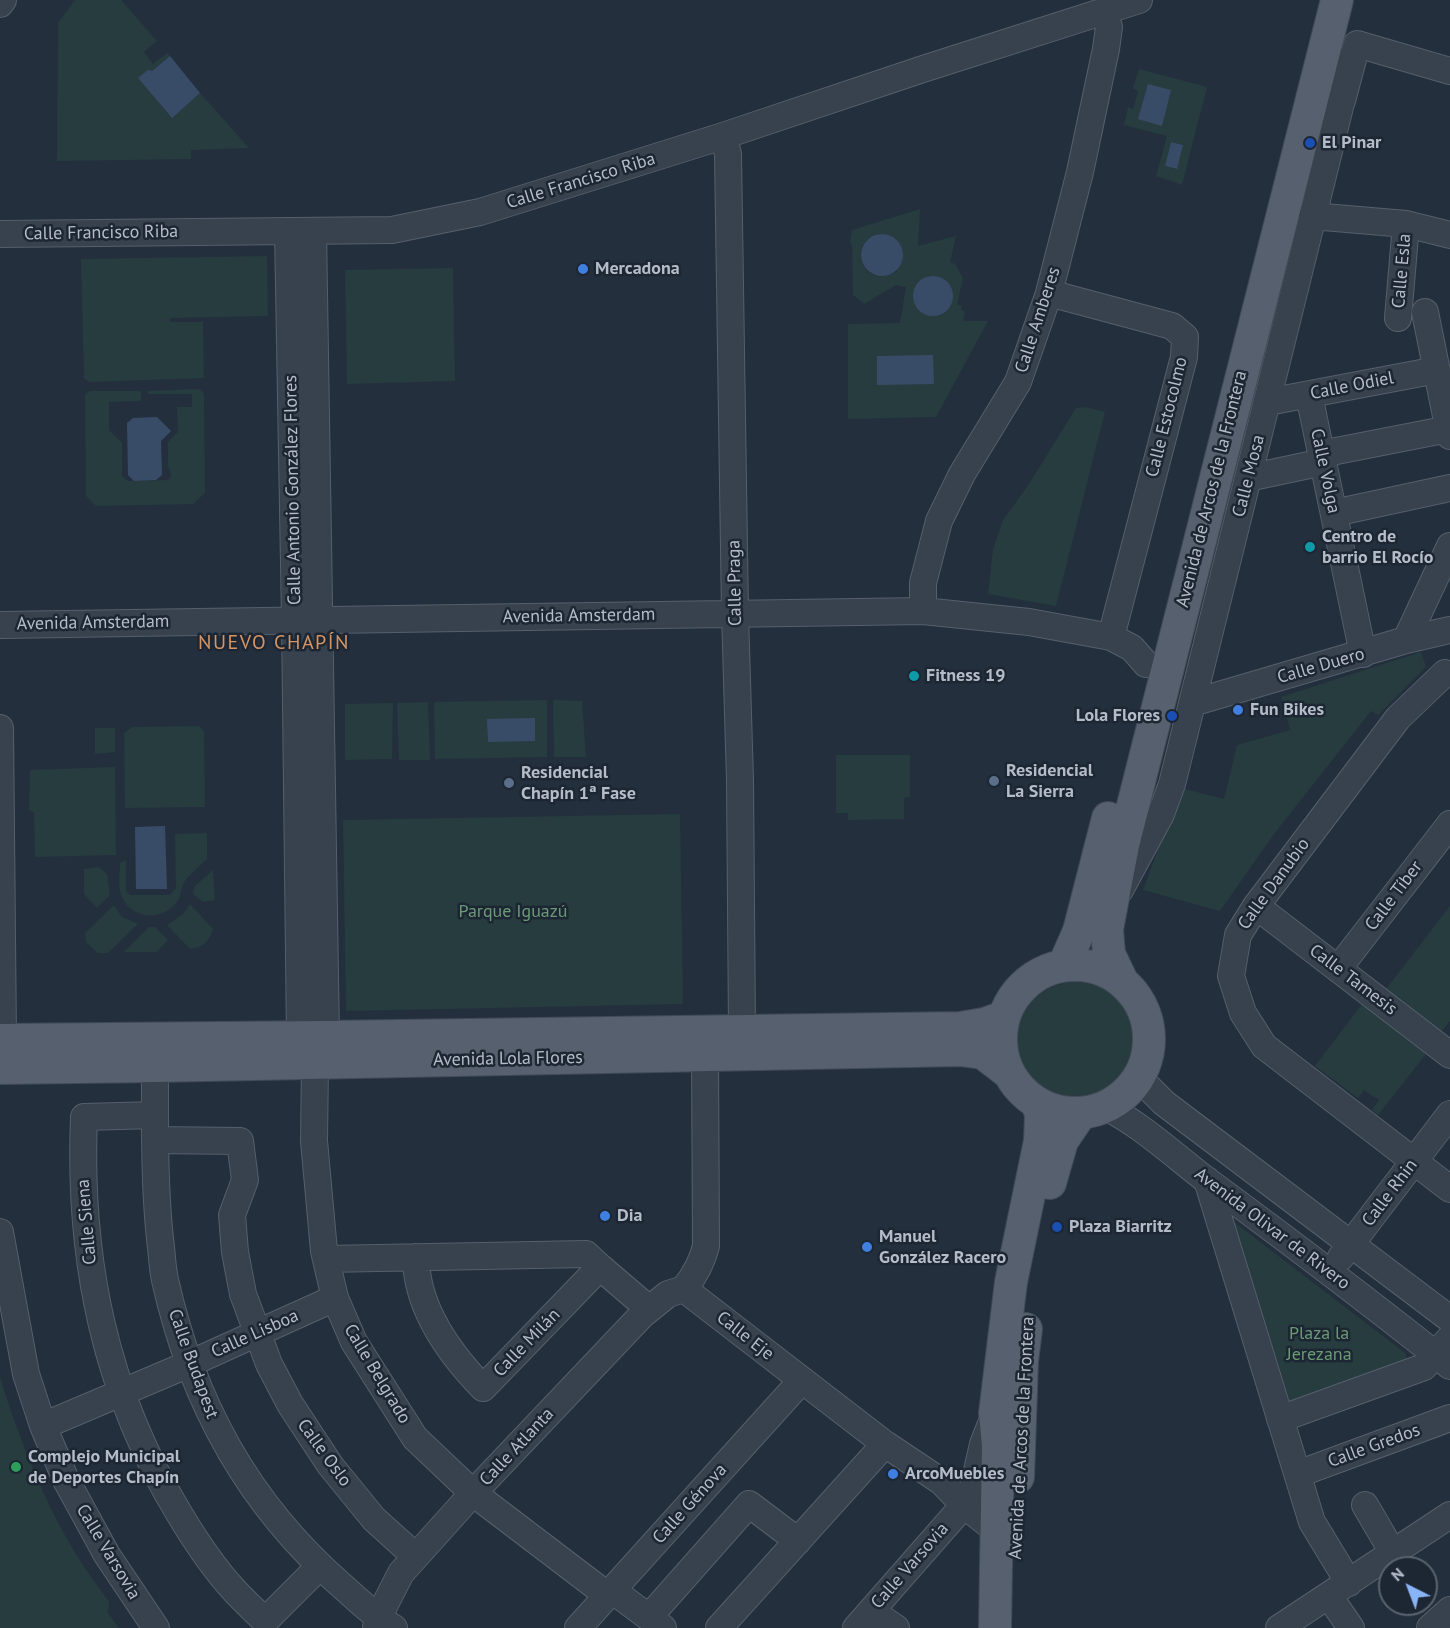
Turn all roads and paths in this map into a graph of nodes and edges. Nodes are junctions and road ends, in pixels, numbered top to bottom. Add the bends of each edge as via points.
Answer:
1 (3, 0) edge
2 (1139, 0) edge
3 (1314, 0) edge
4 (1336, 0) edge
5 (0, 4) edge
6 (1104, 12) junction
7 (1326, 39) junction
8 (1450, 71) edge
9 (1340, 107) junction
10 (723, 136) junction
11 (1312, 216) junction
12 (1406, 224) junction
13 (301, 231) junction
14 (0, 234) edge
15 (1450, 236) edge
16 (1049, 293) junction
17 (1425, 312) dead end
18 (1398, 318) dead end
19 (1437, 370) junction
20 (1309, 394) junction
21 (1268, 402) junction
22 (1449, 432) edge
23 (1322, 458) junction
24 (1248, 478) junction
25 (1450, 488) edge
26 (1334, 513) junction
27 (1450, 546) edge
28 (923, 611) junction
29 (735, 614) junction
30 (307, 620) junction
31 (0, 625) edge
32 (1440, 632) edge
33 (1111, 637) junction
34 (1406, 640) junction
35 (1363, 654) junction
36 (1146, 664) junction
37 (1448, 677) edge
38 (1192, 703) junction
39 (0, 728) edge
40 (1450, 824) edge
41 (1113, 904) junction
42 (1256, 906) junction
43 (1064, 965) junction
44 (1338, 969) junction
45 (1121, 979) junction
46 (1004, 1017) junction
47 (742, 1031) junction
48 (314, 1046) junction
49 (1, 1049) edge
50 (705, 1054) junction
51 (1450, 1055) edge
52 (154, 1066) junction
53 (1009, 1073) junction
54 (1139, 1078) junction
55 (1037, 1103) junction
56 (1094, 1110) junction
57 (1450, 1114) edge
58 (155, 1128) junction
59 (1414, 1162) junction
60 (1206, 1180) junction
61 (1450, 1189) edge
62 (0, 1232) edge
63 (1350, 1245) junction
64 (416, 1257) junction
65 (326, 1259) junction
66 (600, 1267) junction
67 (1330, 1271) junction
68 (684, 1289) junction
69 (335, 1298) junction
70 (649, 1309) junction
71 (1450, 1319) edge
72 (257, 1333) junction
73 (1446, 1353) edge
74 (189, 1364) junction
75 (802, 1380) junction
76 (120, 1392) junction
77 (995, 1413) junction
78 (1450, 1418) edge
79 (1280, 1419) junction
80 (43, 1426) junction
81 (885, 1444) junction
82 (980, 1462) junction
83 (1298, 1474) junction
84 (942, 1482) junction
85 (473, 1492) junction
86 (964, 1505) junction
87 (1365, 1505) dead end
88 (1450, 1515) edge
89 (997, 1531) junction
90 (798, 1541) junction
91 (1393, 1553) junction
92 (415, 1556) junction
93 (320, 1566) junction
94 (1339, 1590) junction
95 (609, 1593) junction
96 (1450, 1610) edge
97 (863, 1620) edge
98 (656, 1623) edge
99 (382, 1625) edge
100 (156, 1628) edge
101 (578, 1628) edge
102 (719, 1628) edge
103 (896, 1628) edge
104 (995, 1628) edge
105 (1015, 1628) edge
106 (1279, 1628) edge
107 (1351, 1628) edge
108 (1430, 1628) edge

1 - 5 street
2 - 6 street, Calle Francisco Riba
3 - 36 main road, Avenida de Arcos de la Frontera
4 - 7 main road, Avenida de Arcos de la Frontera
6 - 10 street, Calle Francisco Riba
6 - 16 street, Calle Amberes via 1109,27 1106,49
7 - 9 street, Calle Mosa
7 - 41 main road, Avenida de Arcos de la Frontera via 1123,845
8 - 9 street via 1357,44
9 - 11 street, Calle Mosa
10 - 13 street, Calle Francisco Riba via 480,212 392,230
10 - 29 street, Calle Praga via 728,154
11 - 12 street, Calle Esla
11 - 21 street, Calle Mosa
12 - 15 street, Calle Esla
12 - 18 street, Calle Esla
13 - 14 street, Calle Francisco Riba
13 - 30 street, Calle Antonio González Flores
16 - 28 street, Calle Amberes via 1018,382 939,520 923,583
16 - 33 street, Calle Estocolmo via 1172,326 1185,337 1184,357
17 - 19 street
19 - 20 street, Calle Odiel
19 - 22 street
20 - 21 street, Calle Odiel
20 - 23 street, Calle Volga
21 - 24 street, Calle Mosa
22 - 23 street
23 - 24 street
23 - 26 street, Calle Volga
24 - 38 street, Calle Mosa
25 - 26 street
26 - 35 street, Calle Volga
27 - 34 street
28 - 29 street, Avenida Amsterdam
28 - 33 street, Avenida Amsterdam via 1029,622
29 - 30 street, Avenida Amsterdam
29 - 47 street, Calle Praga
30 - 31 street, Avenida Amsterdam
30 - 48 street, Calle Antonio González Flores
32 - 34 street, Calle Duero
32 - 37 street
33 - 36 street, Avenida Amsterdam via 1132,648
34 - 35 street, Calle Duero
35 - 38 street, Calle Duero
36 - 43 main road, Avenida de Arcos de la Frontera via 1079,932
37 - 42 street, Calle Danubio via 1398,718
38 - 41 street, Calle Mosa via 1161,814
39 - 49 street
40 - 44 street, Calle Tíber
41 - 45 main road, Avenida de Arcos de la Frontera via 1107,929 1108,946
42 - 44 street, Calle Tamesis
42 - 59 street, Calle Danubio via 1238,935 1231,976 1243,1013 1264,1046
43 - 45 main road via 1083,964
43 - 46 main road via 1025,984
44 - 51 street, Calle Tamesis
45 - 54 main road via 1142,1004 1147,1017 1150,1043
46 - 47 main road, Avenida Lola Flores via 960,1029
46 - 53 main road via 1001,1048
47 - 48 main road, Avenida Lola Flores
48 - 49 main road, Avenida Lola Flores
48 - 50 main road, Avenida Lola Flores
48 - 52 main road, Avenida Lola Flores
48 - 65 street, Calle Belgrado via 314,1141
49 - 52 main road, Avenida Lola Flores
50 - 53 main road, Avenida Lola Flores via 966,1050 983,1053
50 - 68 street via 706,1246 702,1262
52 - 58 street, Calle Budapest
53 - 55 main road
54 - 56 main road via 1128,1092
54 - 63 street, Avenida Olivar de Rivero via 1164,1103
55 - 56 main road via 1061,1112
55 - 77 main road, Avenida de Arcos de la Frontera via 1041,1114 1040,1141 1011,1282
56 - 60 street, Avenida Olivar de Rivero via 1127,1118
56 - 105 main road, Avenida de Arcos de la Frontera via 1062,1141 1032,1278 1022,1361
57 - 59 street, Calle Rhin
58 - 72 street, Calle Oslo via 240,1140 245,1180 232,1215 235,1252 243,1293
58 - 74 street, Calle Budapest via 158,1222 165,1278
58 - 76 street, Calle Siena via 84,1118 84,1217 93,1288
59 - 61 street, Calle Danubio
59 - 63 street, Calle Rhin
60 - 67 street, Avenida Olivar de Rivero
60 - 79 street
62 - 80 street, Calle Varsovia via 26,1374
63 - 67 street, Calle Rhin
63 - 71 street, Avenida Olivar de Rivero
64 - 65 street
64 - 66 street via 586,1254
64 - 66 street, Calle Milán via 422,1296 461,1365 483,1389
65 - 69 street, Calle Belgrado
66 - 70 street
67 - 73 street, Avenida Olivar de Rivero
68 - 70 street, Calle Atlanta via 668,1294
68 - 75 street, Calle Eje
69 - 72 street, Calle Lisboa
69 - 85 street, Calle Belgrado via 354,1342 415,1437
70 - 85 street, Calle Atlanta
72 - 74 street, Calle Lisboa
72 - 92 street, Calle Oslo via 290,1404 330,1466 374,1519
73 - 79 street via 1424,1368
74 - 76 street, Calle Lisboa
74 - 93 street, Calle Budapest via 208,1413 233,1457 263,1502
75 - 81 street, Calle Eje
75 - 95 street, Calle Génova
76 - 80 street, Calle Lisboa
76 - 93 street via 164,1490 197,1543 232,1588 265,1621
77 - 82 street, Avenida de Arcos de la Frontera
77 - 89 main road, Avenida de Arcos de la Frontera
78 - 83 street, Calle Gredos
79 - 83 street
80 - 100 street, Calle Varsovia via 66,1480 107,1556
81 - 84 street, Calle Eje
81 - 90 street
82 - 84 street via 966,1478
82 - 86 street, Avenida de Arcos de la Frontera via 973,1493
83 - 94 street
84 - 86 street, Calle Eje
85 - 92 street, Calle Atlanta
85 - 95 street, Calle Belgrado
86 - 89 street, Calle Eje
86 - 97 street, Calle Varsovia
87 - 91 street
88 - 91 street
89 - 104 main road, Avenida de Arcos de la Frontera
90 - 98 street via 749,1504
90 - 102 street
91 - 94 street
92 - 99 street, Calle Atlanta via 400,1573
93 - 99 street, Calle Budapest
94 - 106 street
94 - 107 street
95 - 98 street, Calle Belgrado
95 - 101 street, Calle Génova
96 - 108 street
97 - 103 street

